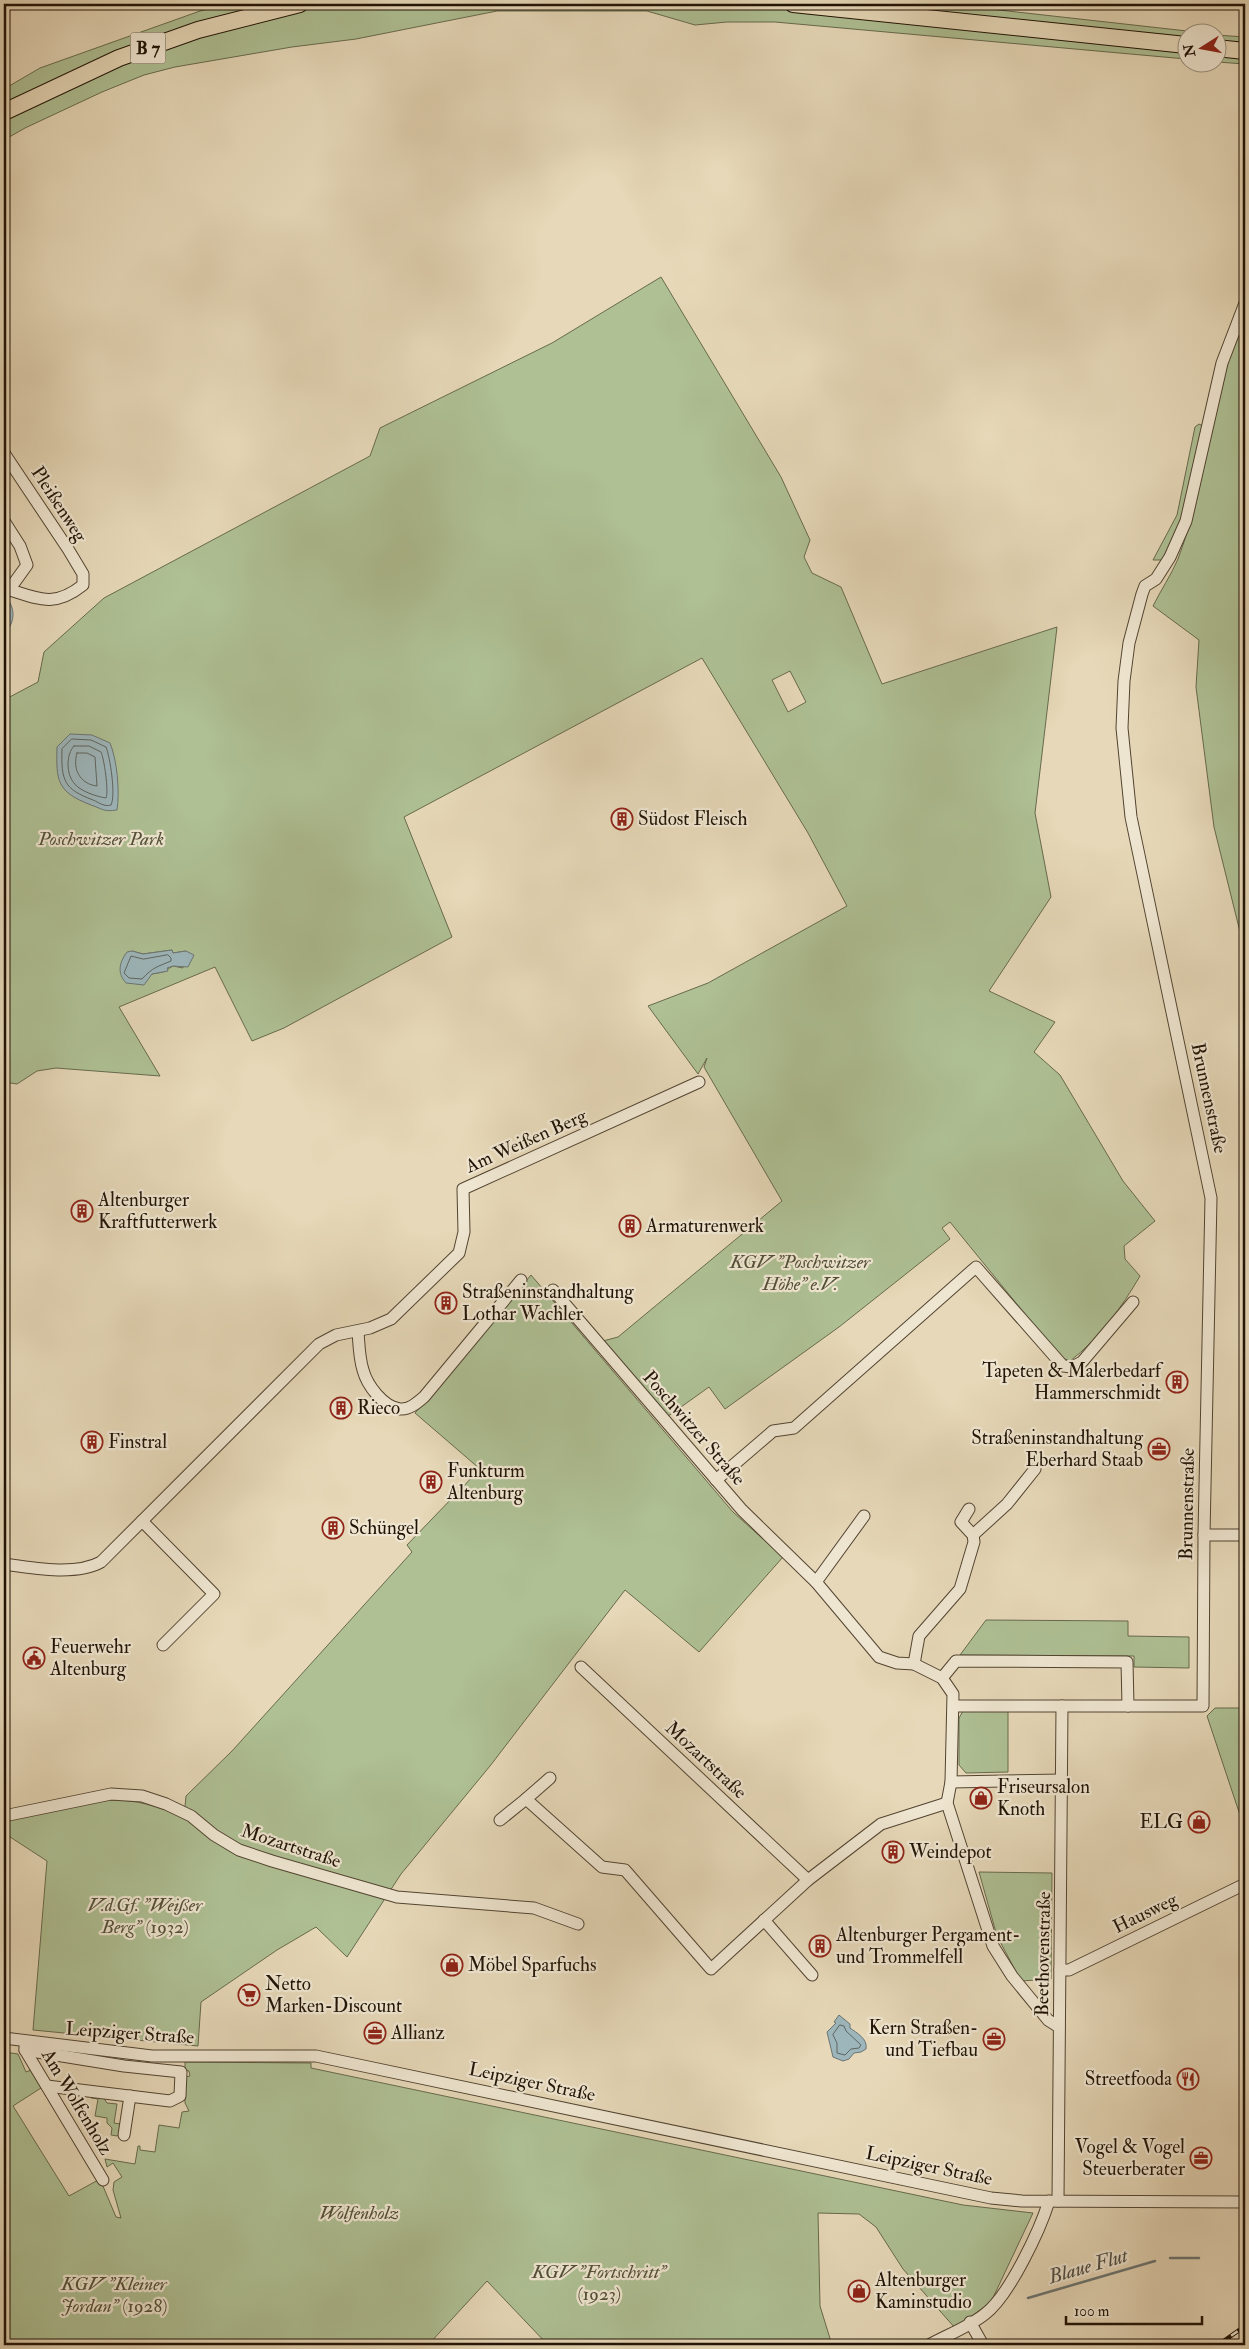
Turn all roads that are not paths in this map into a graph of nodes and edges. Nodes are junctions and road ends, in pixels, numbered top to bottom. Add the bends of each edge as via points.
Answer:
1 (300, 4) edge
2 (793, 4) edge
3 (1176, 44) edge
4 (1226, 49) edge
5 (1245, 51) edge
6 (4, 112) edge
7 (1245, 303) edge
8 (4, 453) edge
9 (4, 521) edge
10 (6, 589) edge
11 (699, 1082) dead end
12 (521, 1280) dead end
13 (553, 1290) dead end
14 (1133, 1302) dead end
15 (358, 1331) junction
16 (1034, 1469) dead end
17 (716, 1480) junction
18 (969, 1509) dead end
19 (864, 1516) dead end
20 (142, 1521) junction
21 (973, 1535) junction
22 (1204, 1535) junction
23 (1245, 1536) edge
24 (4, 1564) edge
25 (816, 1582) junction
26 (163, 1644) dead end
27 (914, 1664) junction
28 (581, 1666) dead end
29 (942, 1678) junction
30 (954, 1706) junction
31 (1062, 1706) junction
32 (1128, 1706) junction
33 (550, 1778) dead end
34 (1063, 1780) junction
35 (951, 1782) junction
36 (526, 1799) junction
37 (947, 1803) junction
38 (4, 1816) edge
39 (500, 1820) dead end
40 (808, 1880) junction
41 (1245, 1884) edge
42 (764, 1920) junction
43 (578, 1924) dead end
44 (1060, 1970) junction
45 (812, 1975) dead end
46 (1060, 2027) junction
47 (4, 2038) edge
48 (25, 2046) junction
49 (47, 2086) junction
50 (130, 2096) junction
51 (124, 2135) dead end
52 (103, 2180) dead end
53 (1054, 2202) junction
54 (1245, 2202) edge
55 (970, 2322) junction
56 (929, 2345) edge
57 (983, 2345) edge

1 - 6 highway, B 7 via 198,30 119,58
2 - 3 highway
4 - 5 highway
7 - 22 street, Brunnenstraße via 1222,363 1186,521 1170,557 1142,594 1129,644 1122,728 1131,817 1211,1198
8 - 10 street, Pleißenweg via 83,574 83,585 70,595 48,601
9 - 10 street via 20,546 27,565
11 - 15 street, Am Weißen Berg via 463,1189 464,1232 459,1253 392,1319
12 - 15 street via 414,1406 399,1409 390,1405 367,1381 359,1355
13 - 17 street, Poschwitzer Straße
14 - 17 street via 1082,1362 1072,1367 1063,1366 976,1267 794,1428 773,1431
15 - 20 street, Am Weißen Berg via 336,1335 319,1344
16 - 21 street via 1007,1504
17 - 25 street, Poschwitzer Straße
18 - 21 street via 961,1522
19 - 25 street
20 - 24 street, Am Weißen Berg via 101,1562 90,1568 77,1570
20 - 26 street via 214,1594
21 - 27 street via 974,1542 960,1589 919,1636
22 - 23 street
22 - 32 street, Brunnenstraße via 1202,1706
25 - 27 street, Poschwitzer Straße via 879,1657
27 - 29 street, Poschwitzer Straße
28 - 40 street, Mozartstraße
29 - 30 street via 954,1694
29 - 32 street via 956,1661 1127,1662
30 - 31 street
30 - 35 street
31 - 32 street
31 - 34 street, Beethovenstraße
33 - 36 street
34 - 35 street
34 - 44 street, Beethovenstraße
35 - 37 street
36 - 39 street
36 - 42 street via 602,1867 625,1870 711,1969
37 - 40 street via 881,1824
37 - 46 street via 994,1946 1012,1976 1042,2013
38 - 43 street, Mozartstraße via 111,1794 142,1796 190,1816 239,1850 281,1864 397,1897 534,1908
40 - 42 street
41 - 44 street, Hausweg via 1069,1970
42 - 45 street
44 - 46 street, Beethovenstraße
46 - 53 street, Beethovenstraße
47 - 48 street, Leipziger Straße
48 - 49 street, Am Wolfenholz
48 - 50 street, Leipziger Straße via 124,2066 181,2072 180,2096 176,2100 170,2102
48 - 53 street, Leipziger Straße via 152,2056 316,2056 953,2190 999,2199
49 - 50 street, Leipziger Straße
49 - 52 street, Am Wolfenholz
50 - 51 street
53 - 54 street, Leipziger Straße
53 - 55 street via 995,2305
55 - 56 street
55 - 57 street

